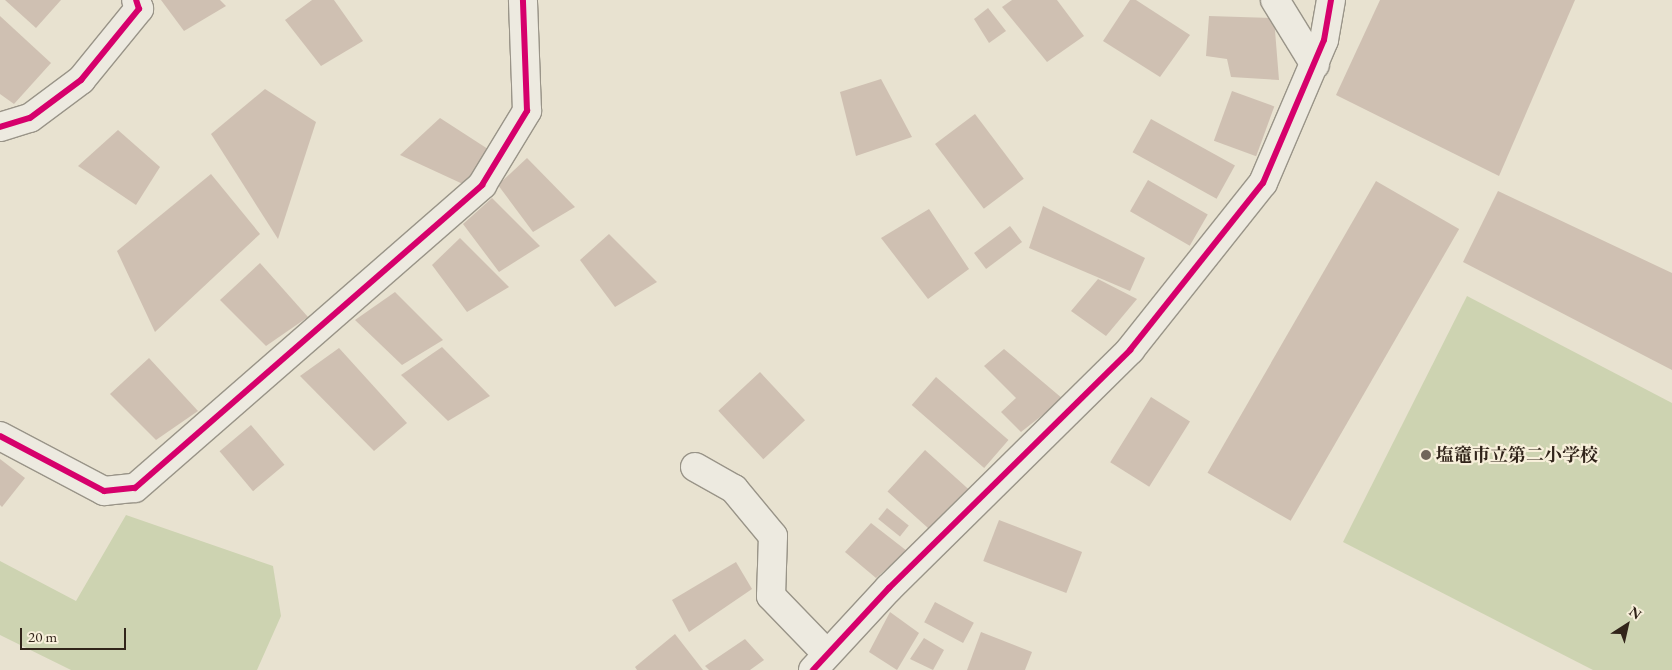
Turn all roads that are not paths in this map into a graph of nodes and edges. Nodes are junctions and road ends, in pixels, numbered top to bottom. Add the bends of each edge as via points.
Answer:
1 (136, 0) edge
2 (524, 0) edge
3 (1275, 0) edge
4 (1331, 0) edge
5 (1314, 65) junction
6 (0, 127) edge
7 (0, 436) edge
8 (695, 468) dead end
9 (819, 662) edge

1 - 6 street via 139,9 81,80 30,118
2 - 7 street via 527,111 482,185 135,488 104,491
3 - 5 street
4 - 5 street via 1324,40
5 - 9 street via 1262,183 1130,350
8 - 9 street via 734,489 774,536 771,596

